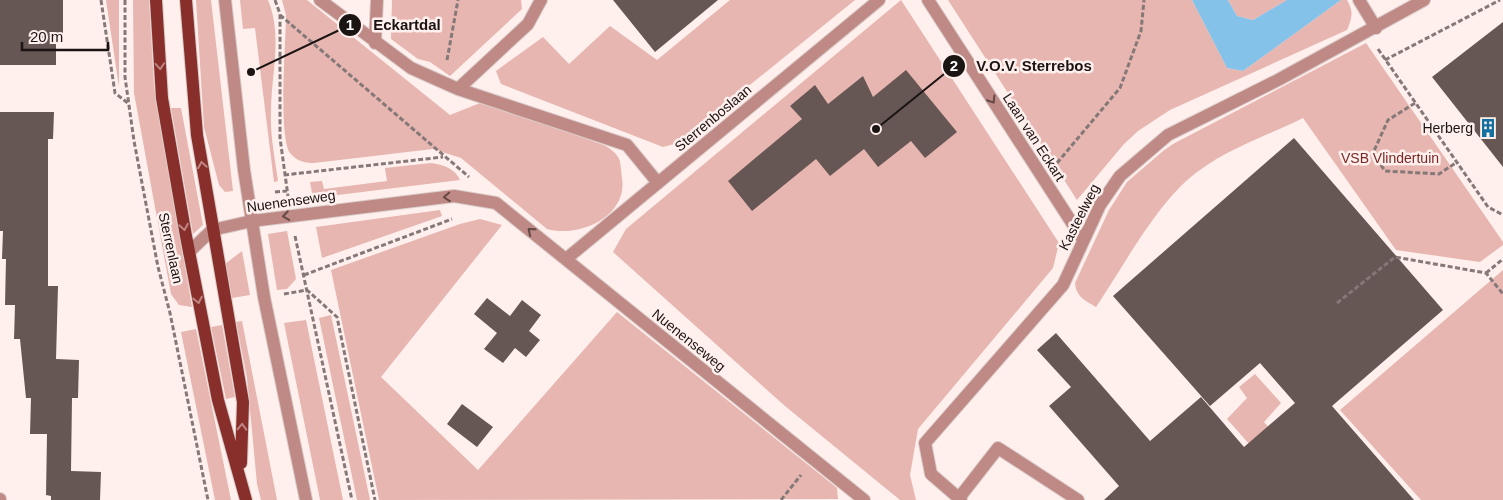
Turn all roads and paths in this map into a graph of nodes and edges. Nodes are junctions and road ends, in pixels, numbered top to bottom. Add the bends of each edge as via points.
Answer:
1 (101, 0) edge
2 (125, 0) edge
3 (156, 0) edge
4 (186, 0) edge
5 (225, 0) edge
6 (275, 0) edge
7 (320, 0) edge
8 (377, 0) edge
9 (458, 0) edge
10 (541, 0) edge
11 (879, 0) edge
12 (928, 0) edge
13 (1144, 0) edge
14 (1424, 0) edge
15 (1500, 0) edge
16 (1360, 1) edge
17 (280, 14) junction
18 (1371, 30) junction
19 (375, 43) junction
20 (1385, 60) junction
21 (443, 83) junction
22 (458, 89) junction
23 (1415, 103) junction
24 (130, 105) junction
25 (1457, 162) junction
26 (1040, 173) junction
27 (658, 183) junction
28 (287, 190) dead end
29 (275, 192) dead end
30 (1503, 215) edge
31 (459, 216) dead end
32 (252, 221) junction
33 (212, 230) junction
34 (1083, 240) junction
35 (189, 252) junction
36 (566, 259) junction
37 (1503, 259) edge
38 (1486, 273) junction
39 (307, 290) junction
40 (1503, 294) edge
41 (1337, 303) dead end
42 (814, 460) junction
43 (241, 476) junction
44 (960, 499) edge
45 (208, 500) edge
46 (246, 500) edge
47 (306, 500) edge
48 (352, 500) edge
49 (376, 500) edge
50 (781, 500) edge
51 (864, 500) edge
52 (1078, 500) edge

1 - 24 path via 115,92
2 - 24 path, Sterrenlaan via 125,76
3 -> 35 main road, Sterrenlaan via 162,98
33 -> 4 main road, Sterrenlaan via 197,135
5 - 32 street
6 - 17 path
7 - 19 street
8 - 19 street
9 - 21 path
10 - 22 street via 528,24
11 - 27 street, Sterrenboslaan
12 -> 26 street, Laan van Eckart
13 - 26 path via 1141,31 1120,88 1057,163
14 - 18 street, Kasteelweg
15 - 20 path
16 - 18 street
17 - 17 path, Nuenenseweg via 280,138 284,175 443,156
18 - 20 path
18 - 34 street, Kasteelweg via 1168,135 1120,176 1100,205
19 - 21 street via 411,68
20 - 23 path
21 - 22 street
22 - 27 street via 626,145
23 - 25 path
23 - 25 path via 1388,120 1373,152 1385,171 1440,174
24 - 45 path, Sterrenlaan via 158,266
25 - 30 path via 1488,207
26 - 34 street, Laan van Eckart
27 - 36 street, Sterrenboslaan
28 - 29 path
31 - 39 path via 304,275
32 - 33 street, Nuenenseweg
36 -> 32 street, Nuenenseweg via 496,203 454,196
32 - 47 street via 264,297
33 - 35 street
43 -> 33 main road, Sterrenlaan via 243,402
34 - 44 street, Kasteelweg via 1063,285 925,443 931,474
35 -> 43 main road, Sterrenlaan via 218,400
36 - 42 street, Nuenenseweg
37 - 38 path
38 - 40 path
38 - 41 path via 1395,257
39 - 48 path
39 - 49 path via 337,317
42 - 50 path
42 - 51 street, Nuenenseweg
43 - 46 main road, Sterrenlaan
44 - 52 street via 998,448

